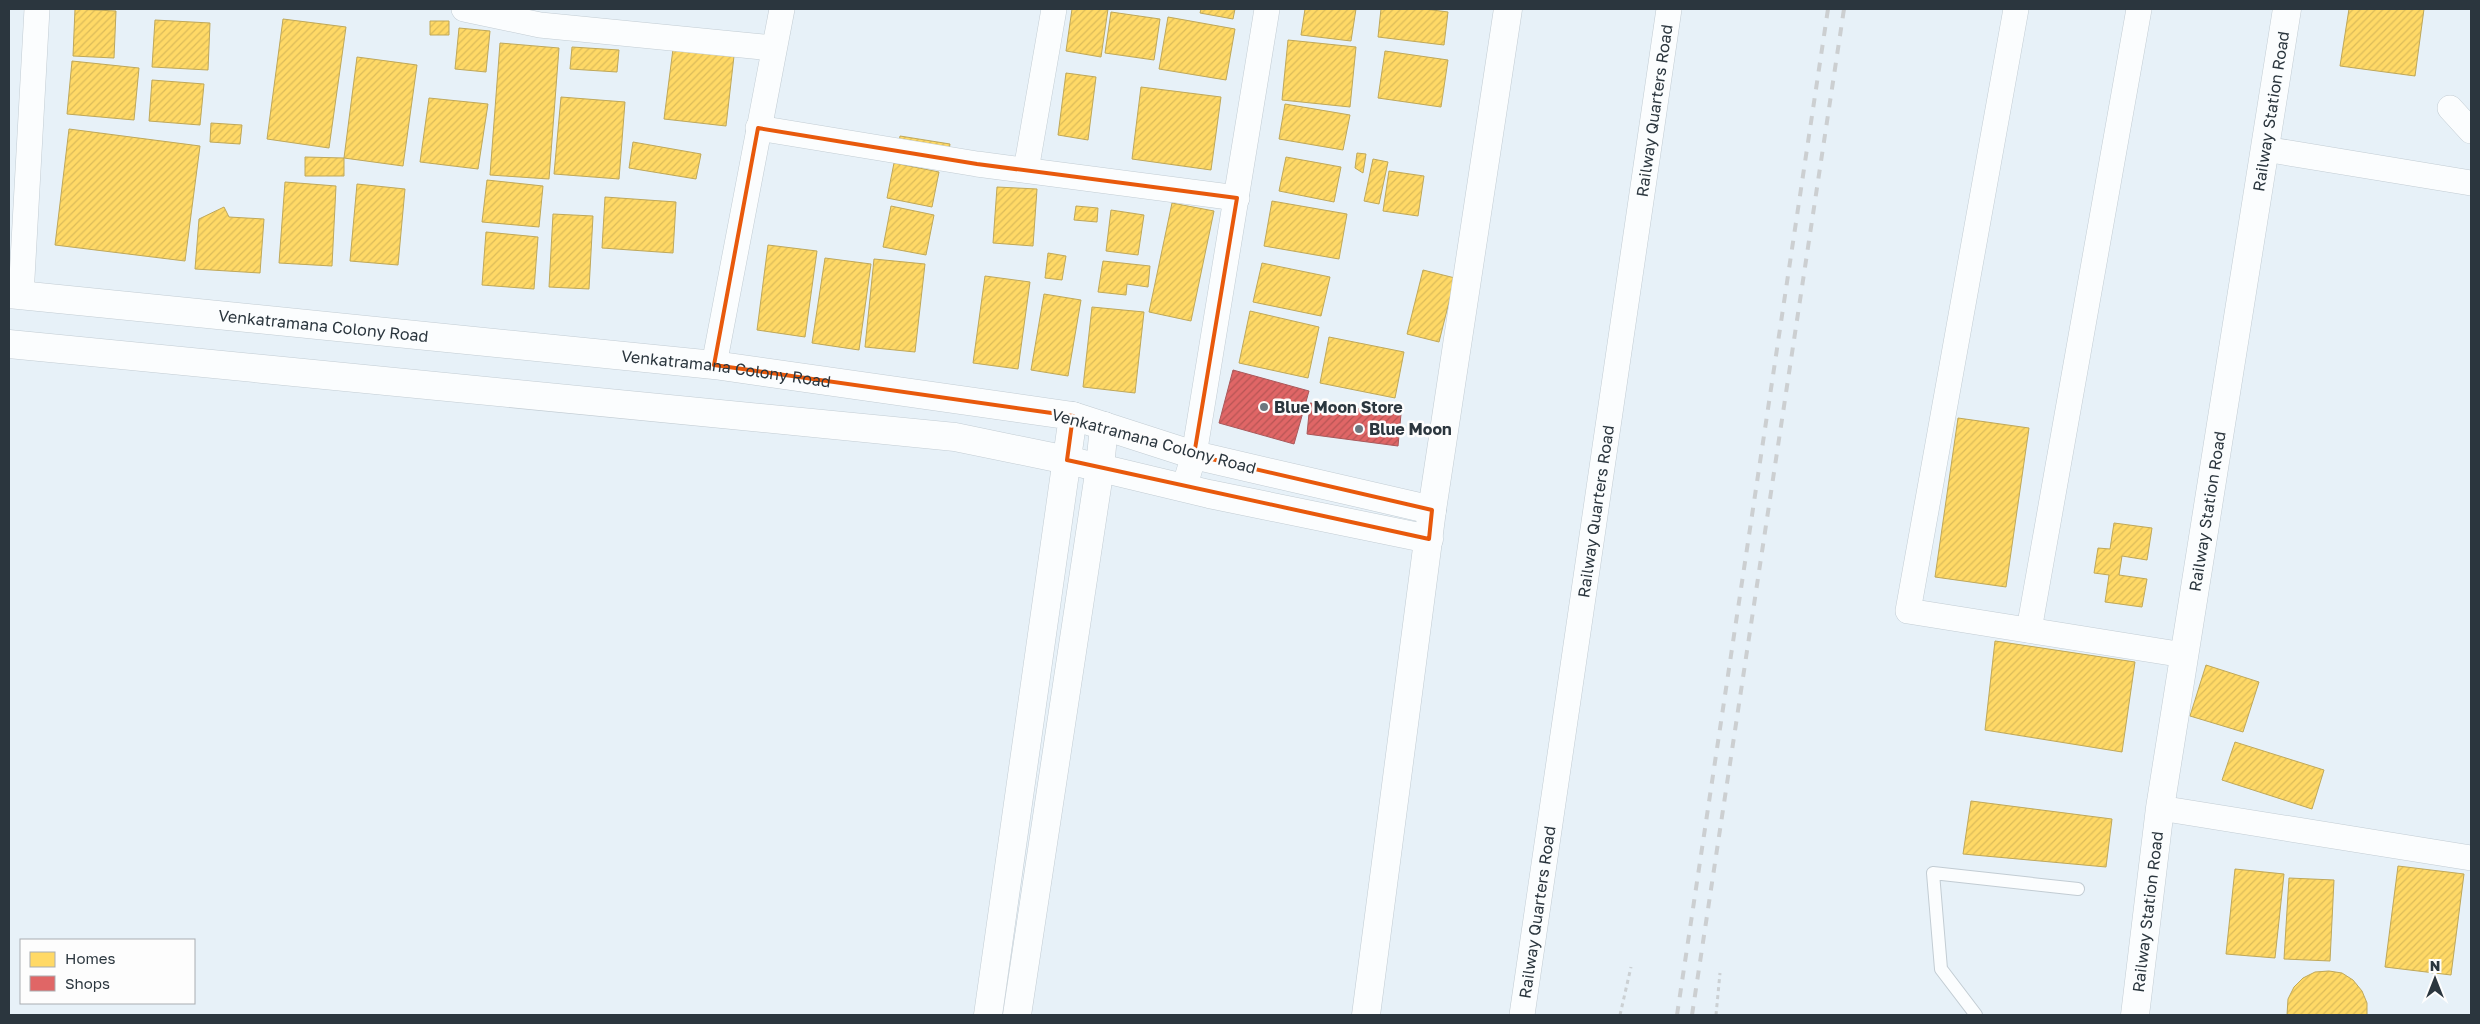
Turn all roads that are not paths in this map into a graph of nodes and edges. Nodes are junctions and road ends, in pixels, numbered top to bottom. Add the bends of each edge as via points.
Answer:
1 (37, 9) edge
2 (464, 9) edge
3 (782, 9) edge
4 (1054, 9) edge
5 (1267, 9) edge
6 (1508, 9) edge
7 (1669, 9) edge
8 (2016, 9) edge
9 (2139, 9) edge
10 (2287, 9) edge
11 (540, 17) edge
12 (773, 48) junction
13 (2450, 108) dead end
14 (758, 128) junction
15 (2471, 131) edge
16 (2265, 149) junction
17 (1026, 170) junction
18 (2471, 183) edge
19 (1237, 198) junction
20 (15, 295) edge
21 (9, 344) edge
22 (714, 365) junction
23 (1073, 416) junction
24 (1104, 426) junction
25 (1194, 455) junction
26 (1066, 460) junction
27 (1100, 467) junction
28 (1184, 488) junction
29 (1432, 510) junction
30 (1429, 539) junction
31 (2030, 630) junction
32 (2184, 655) junction
33 (2160, 808) junction
34 (2471, 858) edge
35 (2078, 889) dead end
36 (988, 1015) edge
37 (1017, 1015) edge
38 (1366, 1015) edge
39 (1522, 1015) edge
40 (1976, 1015) edge
41 (2135, 1015) edge

1 - 20 street
2 - 11 street
3 - 12 street
4 - 17 street
5 - 19 street
6 - 29 main road
7 - 39 street, Railway Quarters Road
8 - 31 street via 1908,611
9 - 31 street
10 - 16 main road, Railway Station Road
11 - 12 street
12 - 14 street
13 - 15 street
14 - 17 street
14 - 22 street
16 - 18 street
16 - 32 main road, Railway Station Road
17 - 19 street
19 - 25 street
20 - 22 main road, Venkatramana Colony Road
21 - 26 main road via 955,437
22 - 23 main road, Venkatramana Colony Road
23 - 24 main road, Venkatramana Colony Road
23 - 26 main road
24 - 25 main road, Venkatramana Colony Road
24 - 27 main road
25 - 28 street
25 - 29 main road, Venkatramana Colony Road
26 - 27 main road
26 - 36 main road
27 - 28 main road
27 - 37 main road
28 - 30 main road
29 - 30 main road
30 - 38 main road
31 - 32 street
32 - 33 main road, Railway Station Road
33 - 34 street
33 - 41 main road, Railway Station Road
35 - 40 lane via 1933,873 1942,969

